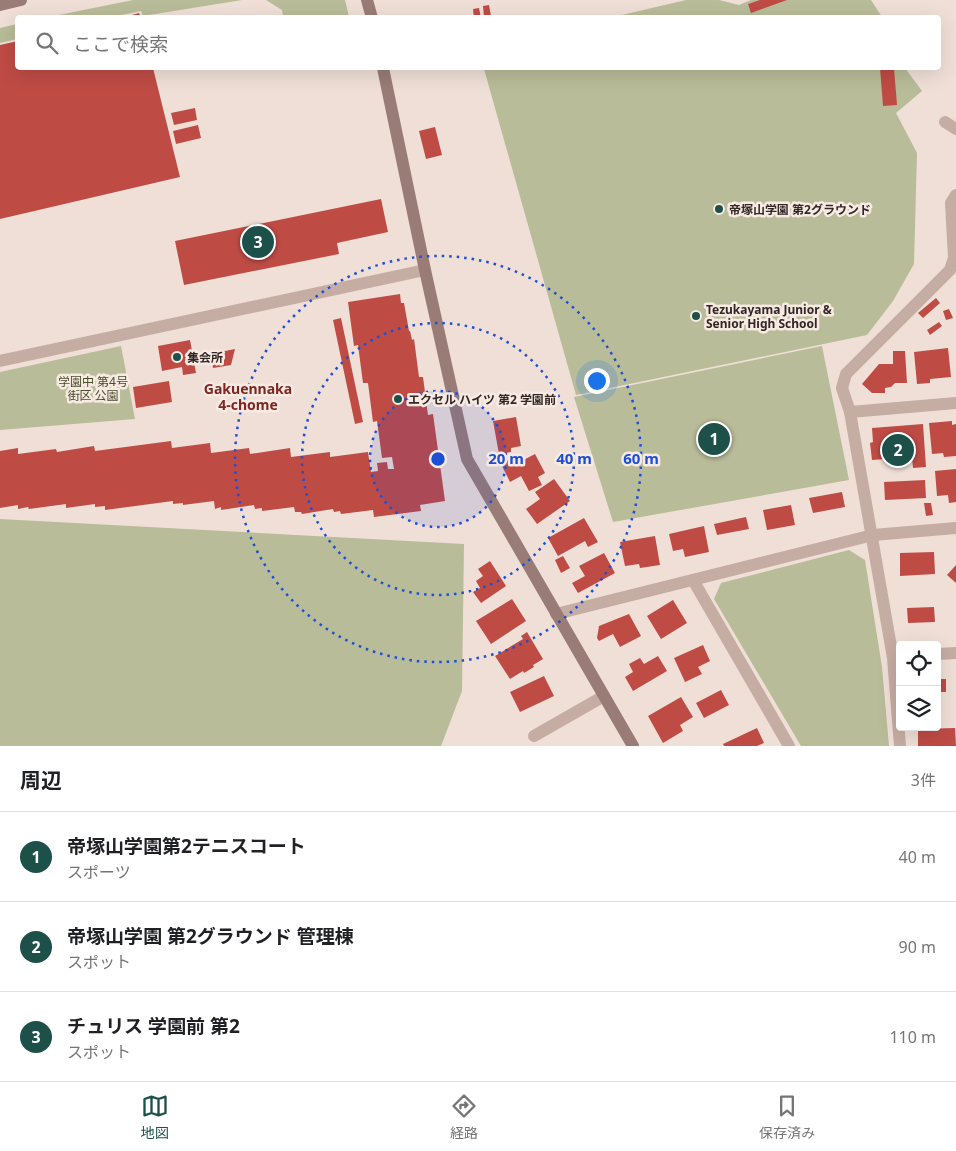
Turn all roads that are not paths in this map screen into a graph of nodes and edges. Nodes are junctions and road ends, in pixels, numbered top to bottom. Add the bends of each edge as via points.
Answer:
1 (21, 0) edge
2 (368, 0) edge
3 (0, 5) edge
4 (371, 15) edge
5 (383, 70) edge
6 (945, 122) dead end
7 (956, 130) edge
8 (956, 195) edge
9 (425, 270) junction
10 (0, 361) edge
11 (956, 403) edge
12 (850, 412) junction
13 (956, 528) edge
14 (873, 535) junction
15 (693, 580) junction
16 (556, 614) junction
17 (956, 652) edge
18 (896, 653) edge
19 (941, 654) edge
20 (898, 686) edge
21 (604, 696) junction
22 (534, 736) dead end
23 (633, 746) edge
24 (788, 746) edge
25 (900, 746) edge

1 - 3 street
2 - 4 street
5 - 9 street
6 - 7 street
8 - 12 street via 951,203 954,258 950,270 846,374 842,388
9 - 10 street
9 - 16 street via 467,459
11 - 12 street
12 - 14 street
13 - 14 street
14 - 15 street
14 - 18 street
15 - 16 street
15 - 24 street
16 - 21 street
17 - 19 street
20 - 25 street
21 - 22 street
21 - 23 street

